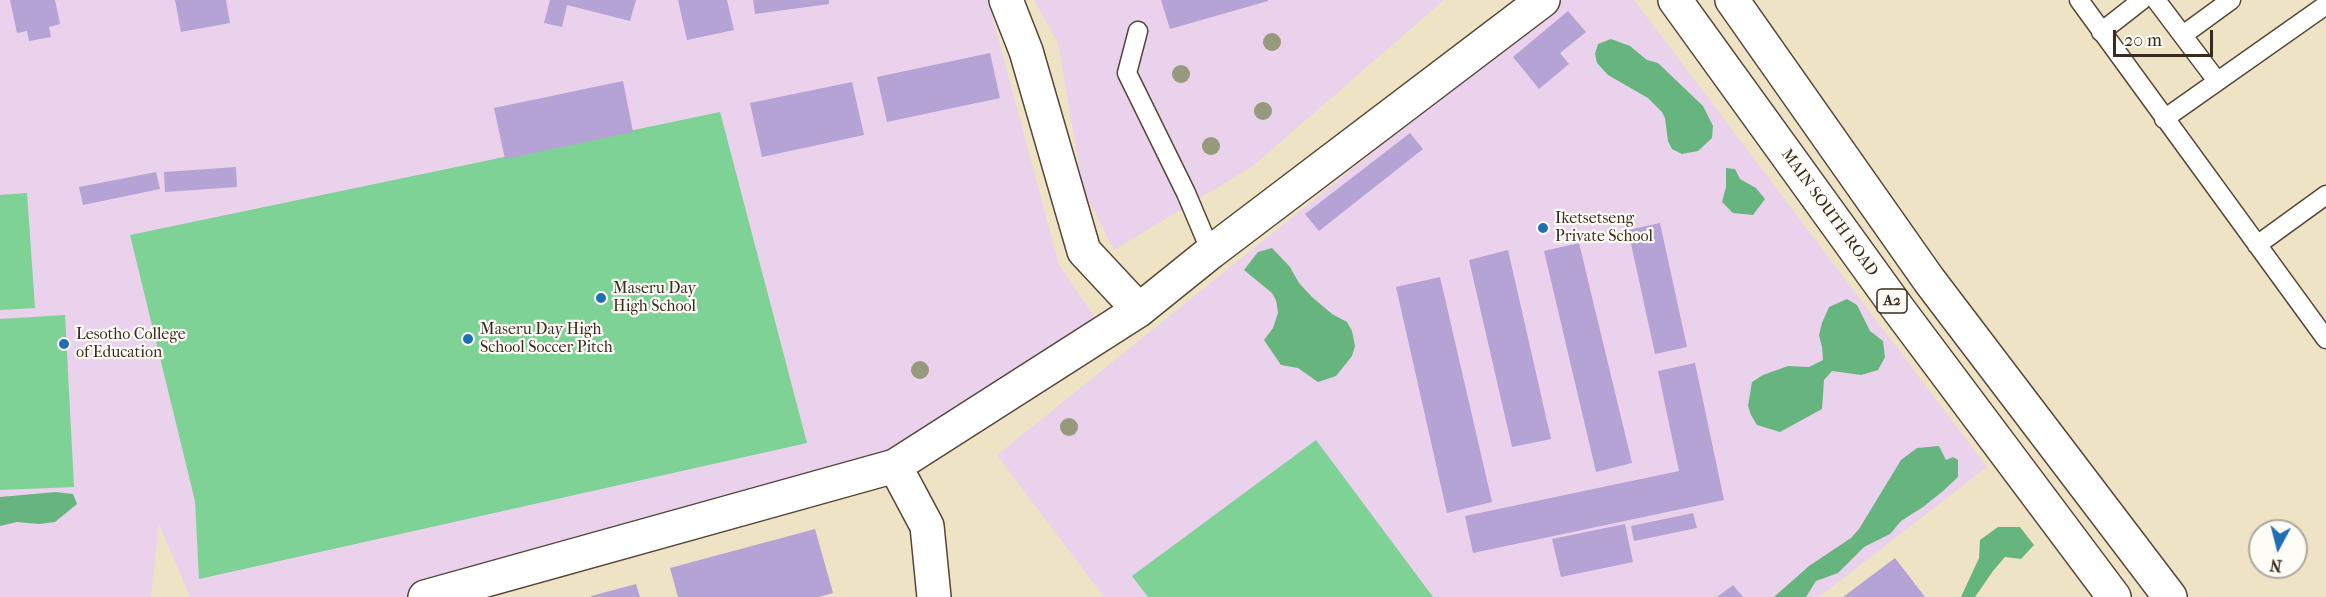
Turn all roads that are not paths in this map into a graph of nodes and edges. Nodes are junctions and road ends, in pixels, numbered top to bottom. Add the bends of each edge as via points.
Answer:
1 (1006, 0) edge
2 (1543, 0) edge
3 (1675, 0) edge
4 (1732, 0) edge
5 (2079, 0) edge
6 (2142, 0) edge
7 (2156, 0) edge
8 (2231, 0) edge
9 (2326, 5) edge
10 (1138, 31) dead end
11 (2101, 32) junction
12 (2183, 35) junction
13 (2217, 81) junction
14 (2164, 119) junction
15 (2326, 195) edge
16 (2257, 245) junction
17 (1211, 252) junction
18 (1138, 310) junction
19 (2326, 339) edge
20 (894, 466) junction
21 (425, 597) edge
22 (934, 597) edge
23 (2114, 597) edge
24 (2170, 597) edge

1 - 18 street via 1026,51 1084,251
2 - 17 street
3 - 23 street, MAIN SOUTH ROAD / A2 via 1899,310
4 - 24 street, A2 via 1929,280
5 - 11 lane
6 - 11 lane
7 - 12 lane
8 - 12 lane
9 - 13 lane
10 - 17 lane via 1127,73
11 - 14 lane
12 - 13 lane
13 - 14 lane
14 - 16 lane
15 - 16 lane
16 - 19 lane
17 - 18 street
18 - 20 street
20 - 21 street
20 - 22 street via 927,526

